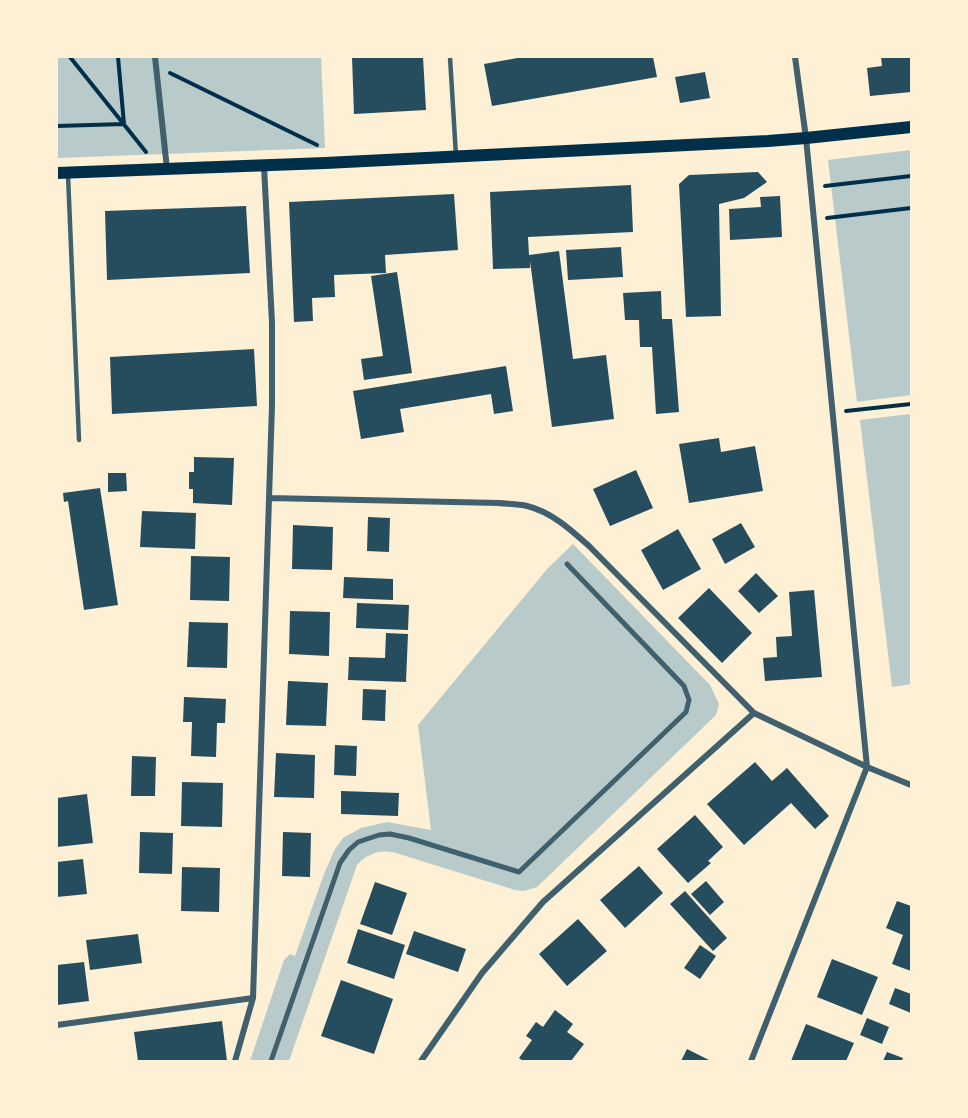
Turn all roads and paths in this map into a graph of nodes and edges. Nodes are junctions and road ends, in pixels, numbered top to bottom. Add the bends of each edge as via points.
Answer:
1 (70, 57) edge
2 (118, 57) edge
3 (154, 57) edge
4 (450, 57) edge
5 (795, 57) edge
6 (156, 66) junction
7 (124, 124) junction
8 (57, 126) edge
9 (911, 126) edge
10 (806, 138) junction
11 (324, 148) dead end
12 (456, 156) junction
13 (264, 165) junction
14 (152, 169) junction
15 (166, 169) junction
16 (62, 173) edge
17 (911, 176) edge
18 (811, 188) junction
19 (911, 208) edge
20 (814, 219) junction
21 (911, 404) edge
22 (833, 413) junction
23 (79, 440) dead end
24 (269, 498) junction
25 (567, 564) dead end
26 (754, 713) junction
27 (867, 767) junction
28 (911, 785) edge
29 (253, 998) junction
30 (57, 1025) edge
31 (235, 1061) edge
32 (271, 1061) edge
33 (421, 1061) edge
34 (751, 1061) edge

1 - 7 path
2 - 7 path
3 - 6 street
4 - 12 lane
5 - 10 street
6 - 11 path
6 - 15 street
7 - 8 path
7 - 14 path via 149,155
9 - 10 main road
10 - 12 main road
10 - 18 street
12 - 13 main road
13 - 15 main road
13 - 24 street via 273,344
14 - 15 main road
14 - 16 main road
16 - 23 lane
17 - 18 path
18 - 20 street
19 - 20 path
20 - 22 street
21 - 22 path
22 - 27 street
24 - 26 street via 528,506 568,527 590,547
24 - 29 street
25 - 32 street via 684,686 689,700 686,712 519,872 394,834 370,837 352,847 340,863
26 - 27 street
26 - 33 street via 543,902 482,973
27 - 28 street
27 - 34 street
29 - 30 street
29 - 31 street

